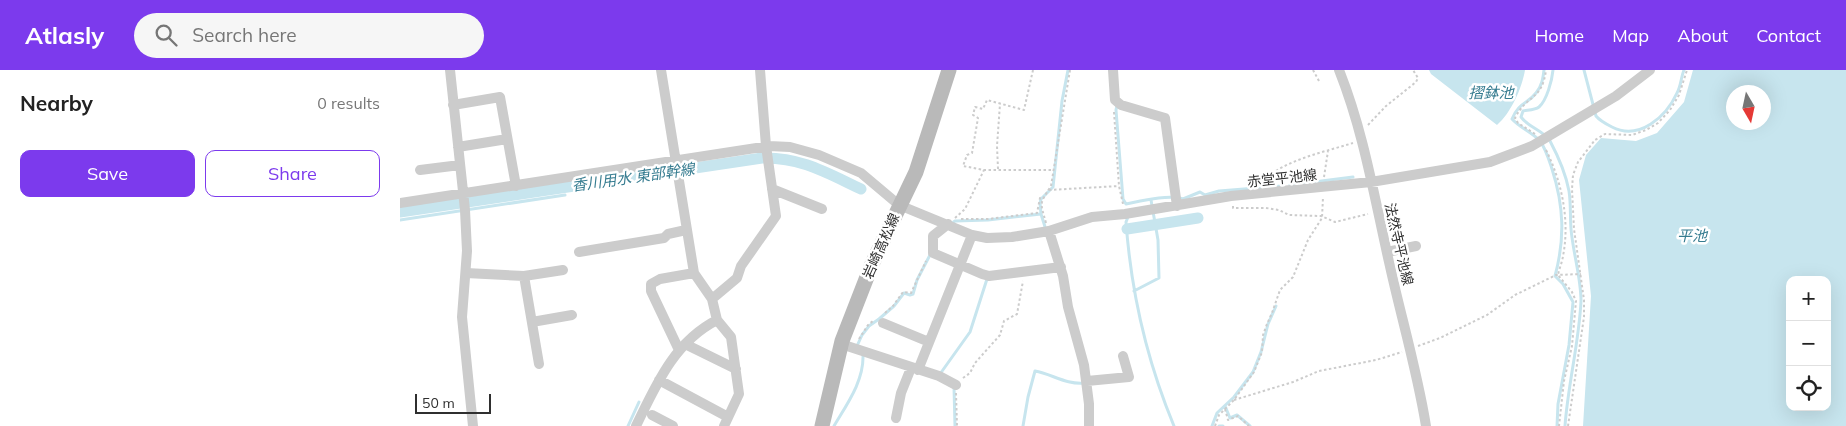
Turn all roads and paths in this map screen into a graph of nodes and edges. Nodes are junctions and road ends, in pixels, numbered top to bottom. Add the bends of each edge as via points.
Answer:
1 (450, 70) edge
2 (661, 70) edge
3 (760, 70) edge
4 (949, 70) edge
5 (1033, 70) edge
6 (1070, 70) edge
7 (1113, 70) edge
8 (1312, 70) edge
9 (1339, 70) edge
10 (1413, 70) edge
11 (1546, 70) edge
12 (1650, 70) edge
13 (1687, 70) edge
14 (1318, 81) dead end
15 (453, 104) junction
16 (1000, 104) junction
17 (1114, 107) dead end
18 (1362, 136) junction
19 (1539, 137) dead end
20 (508, 139) junction
21 (1543, 143) dead end
22 (458, 147) junction
23 (1328, 151) junction
24 (767, 153) junction
25 (460, 165) junction
26 (676, 168) junction
27 (998, 169) junction
28 (420, 170) dead end
29 (984, 170) junction
30 (1052, 170) junction
31 (1371, 182) junction
32 (516, 186) junction
33 (1119, 186) junction
34 (1323, 188) junction
35 (772, 189) junction
36 (1048, 190) junction
37 (463, 194) junction
38 (1248, 195) junction
39 (1231, 196) junction
40 (1043, 197) junction
41 (400, 203) edge
42 (899, 205) junction
43 (1177, 206) junction
44 (822, 209) dead end
45 (1378, 212) junction
46 (1125, 214) junction
47 (1322, 216) junction
48 (948, 224) junction
49 (686, 230) junction
50 (1048, 231) junction
51 (972, 235) junction
52 (1416, 246) dead end
53 (933, 250) junction
54 (579, 252) dead end
55 (1387, 252) junction
56 (960, 265) junction
57 (1061, 267) junction
58 (563, 270) dead end
59 (1024, 272) junction
60 (466, 273) junction
61 (694, 273) junction
62 (524, 276) junction
63 (712, 299) junction
64 (572, 315) dead end
65 (716, 320) junction
66 (532, 322) junction
67 (883, 323) dead end
68 (930, 342) junction
69 (682, 347) junction
70 (848, 347) junction
71 (1123, 356) dead end
72 (539, 364) dead end
73 (736, 369) junction
74 (915, 369) junction
75 (659, 380) junction
76 (1087, 381) junction
77 (956, 385) junction
78 (1225, 409) junction
79 (652, 415) dead end
80 (896, 418) dead end
81 (726, 422) edge
82 (473, 426) edge
83 (636, 426) edge
84 (673, 426) edge
85 (822, 426) edge
86 (957, 426) edge
87 (1089, 426) edge
88 (1215, 426) edge
89 (1249, 426) edge
90 (1426, 426) edge
91 (1559, 426) edge
92 (1568, 426) edge

1 - 15 street
2 - 26 street
3 - 24 street
4 - 42 main road, 岩崎高松線 via 916,172
5 - 16 path via 1024,110
6 - 30 path
7 - 43 street via 1115,100 1121,105 1165,118
8 - 14 path
9 - 18 street, 法然寺平池線
10 - 18 path via 1418,78 1416,82 1386,106
11 - 19 path via 1544,83 1536,96 1515,118
12 - 31 street, 赤堂平池線 via 1616,96 1516,153 1490,162
13 - 92 path via 1679,95 1658,123 1632,135 1605,134 1595,140 1578,162 1573,175 1574,229 1584,317
15 - 20 street via 500,97
15 - 22 street
16 - 27 path
16 - 29 path via 987,100 983,109 975,107 973,116 978,118 974,149 967,155 963,166
17 - 33 path
18 - 23 path
18 - 31 street, 法然寺平池線
20 - 22 street
20 - 32 street
21 - 91 path via 1558,180 1564,212 1564,244 1558,275 1576,301
22 - 25 street
23 - 34 path
23 - 38 path via 1288,164 1270,174
24 - 26 street, 赤堂平池線
24 - 35 street
24 - 42 street, 赤堂平池線 via 790,147 818,155 861,173
25 - 28 street
25 - 37 street
26 - 32 street, 赤堂平池線
26 - 49 street
27 - 29 path
27 - 30 path
29 - 40 path via 965,209 953,220 1037,214 1038,202
30 - 36 path
31 - 34 street, 赤堂平池線
31 - 45 street, 法然寺平池線
32 - 37 street, 赤堂平池線
33 - 36 path
33 - 46 path
34 - 38 street, 赤堂平池線
34 - 47 path
35 - 44 street
35 - 63 street via 776,216 740,266 737,278
36 - 40 path
37 - 41 street, 赤堂平池線
37 - 60 street via 468,251
38 - 39 street, 赤堂平池線
39 - 43 street, 赤堂平池線
39 - 47 path via 1233,208 1266,208 1289,214
40 - 50 path via 1042,208
42 - 48 street, 赤堂平池線
42 - 70 main road, 岩崎高松線 via 858,296
43 - 46 street, 赤堂平池線
45 - 47 path via 1335,222
45 - 55 street, 法然寺平池線
46 - 50 street, 赤堂平池線 via 1092,217
47 - 78 path via 1305,245 1293,277 1280,290 1263,335 1262,352 1254,372
48 - 51 street, 赤堂平池線
48 - 53 street via 933,236
49 - 54 street via 664,238
49 - 61 street
50 - 51 street, 赤堂平池線 via 987,238
50 - 57 street
51 - 56 street
52 - 55 street
53 - 56 street via 936,255
53 - 70 path via 911,293 903,292 893,306 868,325
55 - 90 street, 法然寺平池線
56 - 59 street via 989,276
56 - 68 street
57 - 59 street
57 - 76 street
58 - 62 street
59 - 77 path via 1017,314 1004,321 1000,335 970,373
60 - 62 street
60 - 82 street via 462,317
61 - 63 street
61 - 69 street via 651,284 651,291
62 - 66 street
63 - 65 street
64 - 66 street
65 - 69 street
65 - 73 street via 731,337
66 - 72 street
67 - 68 street
68 - 74 street
69 - 73 street
69 - 75 street
70 - 74 street
70 - 85 main road, 岩崎高松線
71 - 76 street via 1129,377
73 - 81 street via 739,394
74 - 77 street
74 - 80 street via 901,393
75 - 81 street
75 - 83 street
76 - 87 street
77 - 86 path
78 - 88 path
78 - 89 path via 1228,420 1238,416
79 - 84 street

